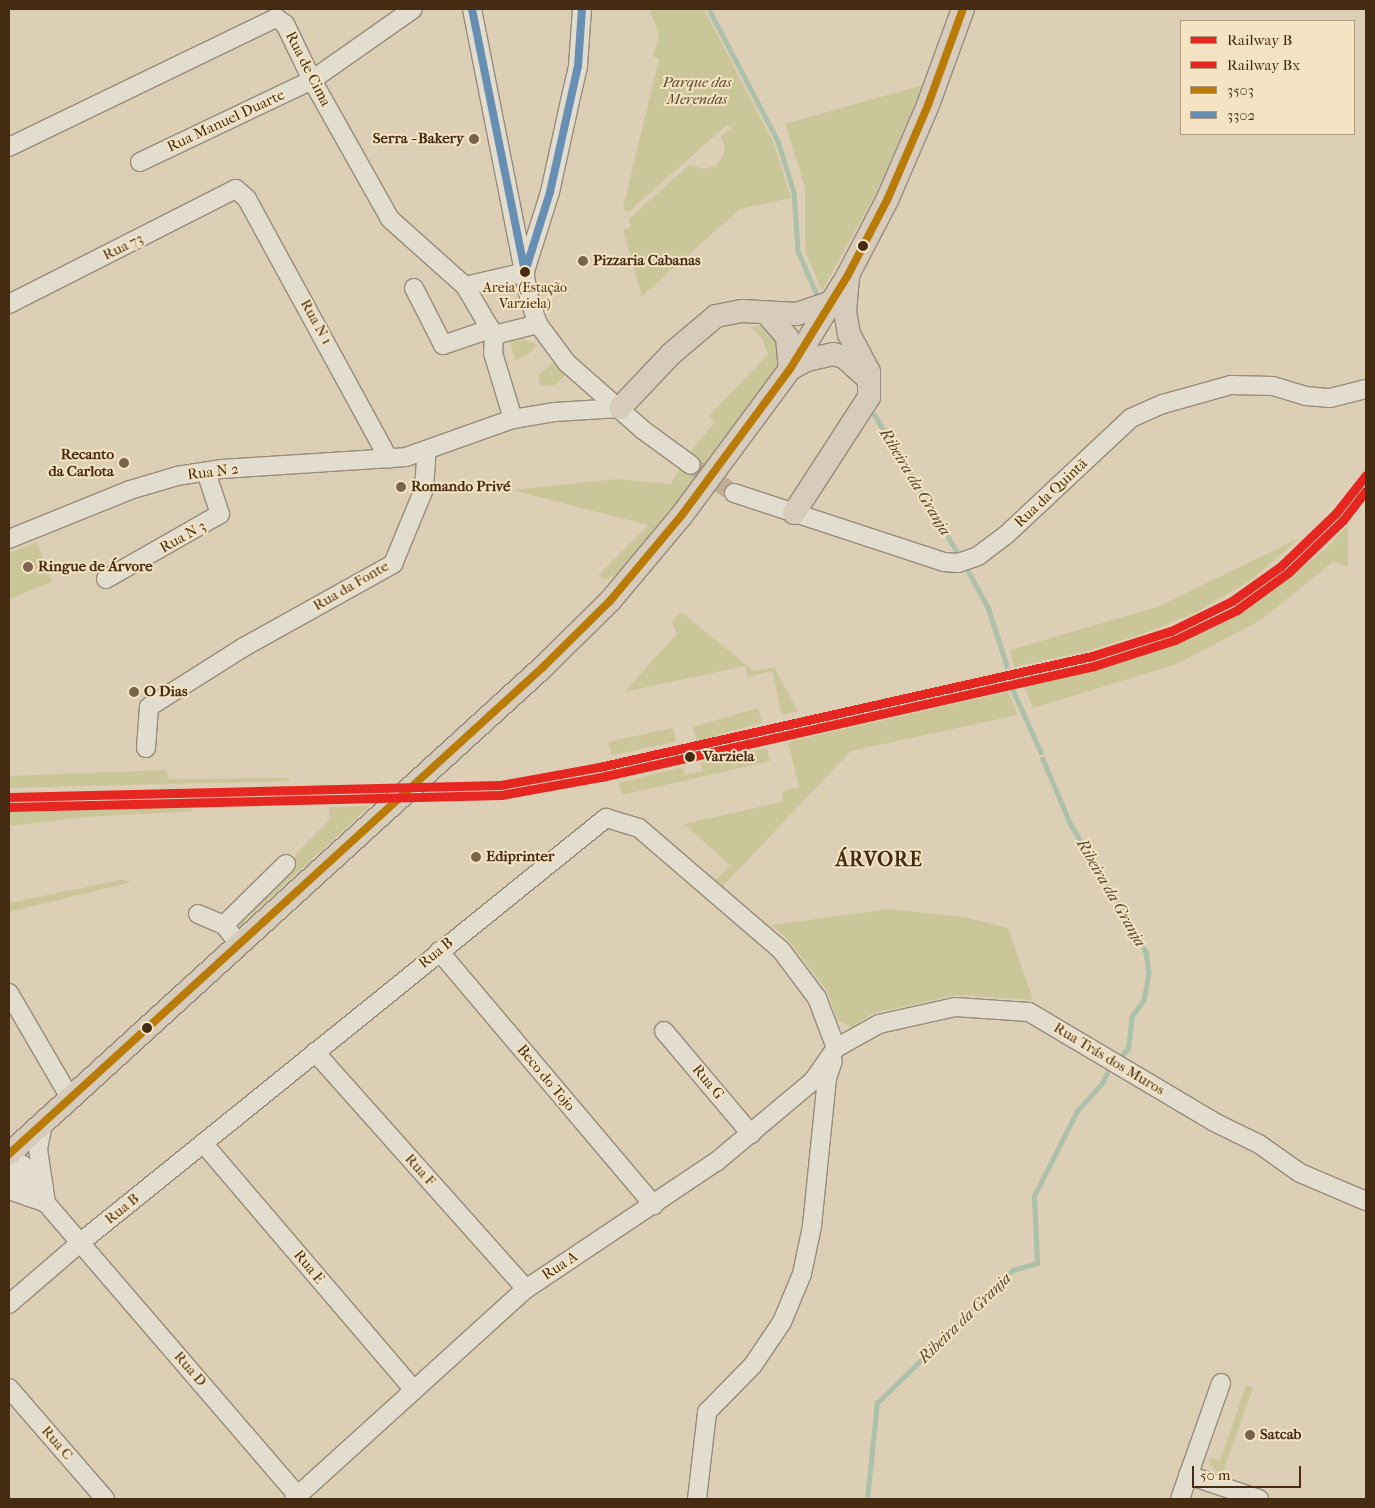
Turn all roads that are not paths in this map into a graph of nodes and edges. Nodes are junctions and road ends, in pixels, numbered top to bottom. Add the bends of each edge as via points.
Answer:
1 (413, 9) edge
2 (463, 9) edge
3 (582, 9) edge
4 (964, 9) edge
5 (282, 16) edge
6 (473, 16) edge
7 (312, 80) junction
8 (9, 147) edge
9 (140, 162) dead end
10 (236, 189) joint
11 (524, 272) junction
12 (848, 275) junction
13 (465, 286) junction
14 (414, 288) dead end
15 (829, 303) junction
16 (9, 304) edge
17 (768, 315) junction
18 (538, 324) junction
19 (492, 332) junction
20 (790, 369) junction
21 (870, 382) junction
22 (1366, 389) edge
23 (620, 408) junction
24 (513, 419) junction
25 (427, 450) junction
26 (389, 459) junction
27 (691, 465) tunnel mouth
28 (206, 472) junction
29 (734, 493) tunnel mouth
30 (794, 513) junction
31 (9, 539) edge
32 (106, 580) dead end
33 (146, 748) dead end
34 (286, 864) dead end
35 (198, 914) dead end
36 (224, 925) junction
37 (239, 944) junction
38 (439, 951) junction
39 (9, 994) edge
40 (664, 1030) dead end
41 (836, 1048) junction
42 (315, 1052) junction
43 (70, 1098) junction
44 (43, 1123) junction
45 (751, 1134) junction
46 (203, 1143) junction
47 (9, 1156) edge
48 (9, 1162) edge
49 (9, 1190) edge
50 (45, 1195) junction
51 (29, 1197) junction
52 (1366, 1201) edge
53 (654, 1205) junction
54 (81, 1242) junction
55 (526, 1288) junction
56 (9, 1304) edge
57 (1221, 1383) dead end
58 (9, 1388) edge
59 (414, 1390) junction
60 (1188, 1475) junction
61 (296, 1498) edge
62 (105, 1499) edge
63 (697, 1499) edge
64 (1180, 1499) edge
65 (1259, 1499) edge

1 - 7 street, Rua Manuel Duarte
2 - 6 street
3 - 11 street via 578,66 550,192
4 - 12 main road via 888,198
5 - 7 street, Rua de Cima
5 - 8 street, Rua de Cima
6 - 11 street
7 - 9 street, Rua Manuel Duarte
7 - 13 street, Rua de Cima via 390,219
10 - 16 street, Rua 73
10 - 26 street, Rua N 1 via 247,199
11 - 13 street
11 - 18 street
12 - 15 main road
12 - 21 main road via 845,312 849,334 866,364
13 - 19 street, Rua de Cima
14 - 19 street via 444,345
15 - 17 main road via 797,314
15 - 20 main road
17 - 20 main road via 787,337
17 - 23 main road via 742,311 716,316 671,354
18 - 19 street
18 - 23 street via 567,362
19 - 24 street, Rua de Cima via 493,353
20 - 21 main road via 807,360 834,354 844,357
20 - 37 main road via 682,515 610,601
21 - 30 main road via 863,408
22 - 30 street, Rua da Quintã via 1330,398 1306,396 1273,386 1231,385 1162,404 1131,418 1006,535 978,556 958,563 944,562
23 - 24 street via 555,412
23 - 27 street via 643,430
24 - 25 street
25 - 26 street, Rua N 2
25 - 33 street, Rua da Fonte via 424,489 393,564 244,647 149,707
26 - 28 street, Rua N 2
28 - 31 street, Rua N 2 via 130,490
28 - 32 street, Rua N 3 via 220,514
29 - 30 street, Rua da Quintã
34 - 36 street
35 - 36 street
36 - 37 street
37 - 43 main road
38 - 41 street, Rua B via 606,818 639,828 781,950 817,998
38 - 42 street, Rua B
38 - 53 street, Beco do Tojo
39 - 43 street
40 - 45 street, Rua G
41 - 45 street, Rua A via 813,1081
41 - 52 street, Rua Trás dos Muros via 878,1024 955,1007 1029,1012 1214,1122 1259,1144 1300,1173
41 - 63 street via 827,1078 812,1226 802,1274 778,1330 753,1365 707,1412
42 - 46 street, Rua B
42 - 55 street, Rua F
43 - 44 main road
44 - 47 main road
44 - 50 street via 38,1149
45 - 53 street, Rua A
46 - 54 street, Rua B
46 - 59 street, Rua E
47 - 50 street, Rua D via 23,1165
48 - 51 street via 13,1175
49 - 51 street
50 - 51 street
50 - 54 street, Rua D
53 - 55 street, Rua A
54 - 56 street, Rua B
54 - 61 street, Rua D
55 - 59 street, Rua A
57 - 60 street
58 - 62 street, Rua C
59 - 61 street, Rua A
60 - 64 street
60 - 65 street

